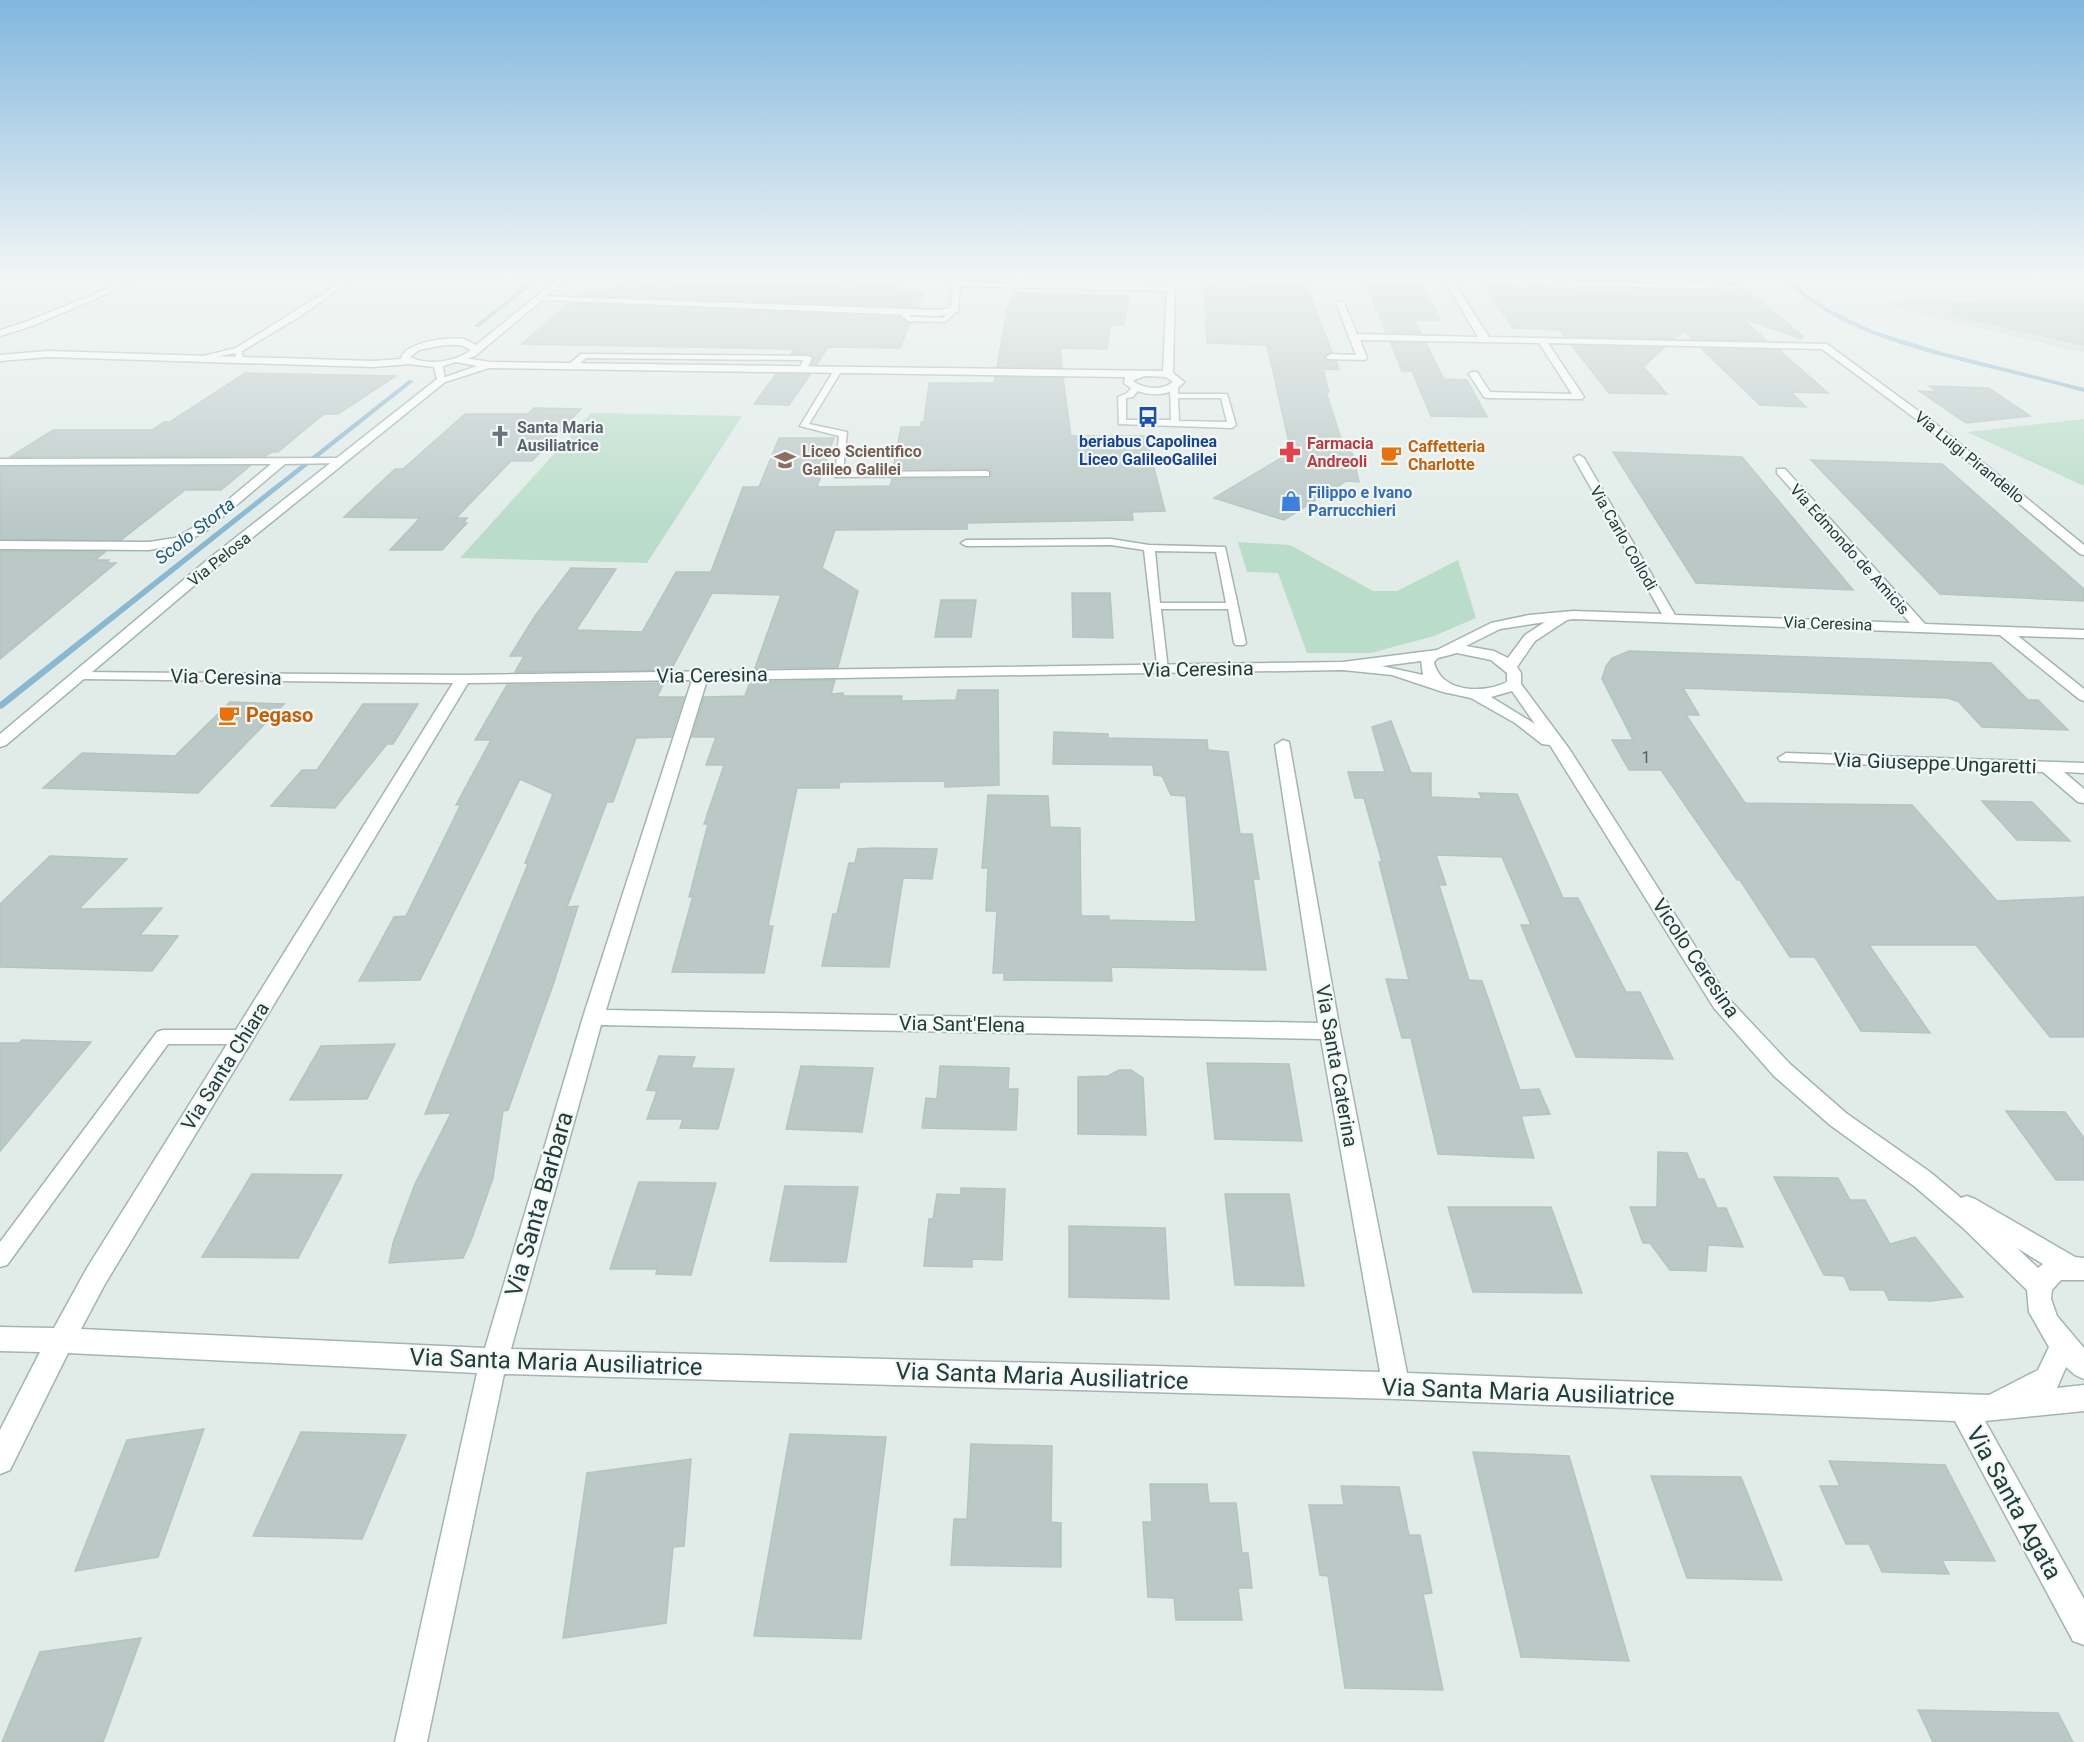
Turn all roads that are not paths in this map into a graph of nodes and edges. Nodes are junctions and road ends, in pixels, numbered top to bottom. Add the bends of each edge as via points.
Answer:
1 (254, 360) edge
2 (373, 360) edge
3 (425, 360) edge
4 (457, 360) edge
5 (461, 360) edge
6 (1168, 360) edge
7 (1555, 360) edge
8 (1843, 360) edge
9 (438, 364) junction
10 (489, 365) junction
11 (838, 370) junction
12 (1105, 374) junction
13 (1137, 374) junction
14 (1474, 374) dead end
15 (1168, 375) junction
16 (442, 380) junction
17 (1132, 386) junction
18 (1174, 392) junction
19 (1486, 395) junction
20 (1494, 409) dead end
21 (1175, 423) junction
22 (1579, 458) dead end
23 (282, 461) junction
24 (339, 461) junction
25 (0, 462) edge
26 (1781, 471) dead end
27 (986, 474) dead end
28 (966, 543) dead end
29 (0, 545) edge
30 (1149, 548) junction
31 (2084, 551) edge
32 (1155, 606) junction
33 (1232, 606) junction
34 (1573, 615) junction
35 (1670, 617) junction
36 (1920, 627) junction
37 (2002, 630) junction
38 (2084, 633) edge
39 (1240, 643) dead end
40 (1438, 653) junction
41 (1343, 666) junction
42 (1510, 667) junction
43 (1162, 670) junction
44 (81, 675) junction
45 (701, 675) junction
46 (463, 679) junction
47 (1514, 684) junction
48 (1443, 686) junction
49 (1476, 694) junction
50 (2084, 696) edge
51 (0, 742) edge
52 (1283, 745) dead end
53 (1562, 750) junction
54 (1786, 758) dead end
55 (2048, 767) junction
56 (2084, 768) edge
57 (2084, 798) edge
58 (593, 1017) junction
59 (1330, 1031) junction
60 (243, 1037) junction
61 (1922, 1179) junction
62 (0, 1258) edge
63 (2077, 1268) edge
64 (2039, 1285) junction
65 (0, 1339) edge
66 (63, 1340) junction
67 (2062, 1347) junction
68 (494, 1360) junction
69 (2084, 1366) edge
70 (1396, 1386) junction
71 (2084, 1398) edge
72 (1976, 1408) junction
73 (0, 1460) edge
74 (2084, 1630) edge
75 (411, 1742) edge

1 - 2 street
3 - 9 street
4 - 9 street
5 - 10 street
6 - 15 street
7 - 19 street via 1579,397
8 - 31 street, Via Luigi Pirandello via 1931,425
9 - 16 street
10 - 11 street
10 - 16 street
11 - 12 street
11 - 27 lane via 804,426 844,434 838,475
12 - 13 street
12 - 17 street
13 - 15 street
13 - 17 street via 1129,378
14 - 19 street
15 - 18 street via 1178,379
16 - 24 street, Via Pelosa
17 - 18 street
17 - 21 lane via 1130,395 1122,397 1122,422
18 - 21 lane
18 - 21 lane via 1224,396 1232,425
19 - 20 street
22 - 35 street, Via Carlo Collodi
23 - 24 street
23 - 25 street
23 - 29 street via 202,528 178,541 149,546
24 - 44 street, Via Pelosa
26 - 36 street, Via Edmondo de Amicis
28 - 30 lane via 1111,542
30 - 32 lane
30 - 33 lane via 1221,549
32 - 33 lane
32 - 43 lane
33 - 39 lane
34 - 35 street, Via Ceresina
34 - 40 street, Via Ceresina via 1496,626
34 - 42 street, Via Ceresina via 1524,642
35 - 36 street, Via Ceresina
36 - 37 street, Via Ceresina
37 - 38 street, Via Ceresina
37 - 50 street
40 - 41 street, Via Ceresina
40 - 42 street, Via Ceresina via 1477,651
40 - 48 street via 1427,662 1427,669
41 - 43 street, Via Ceresina
41 - 48 street, Via Ceresina via 1393,671
42 - 47 street
43 - 45 street, Via Ceresina
44 - 46 street, Via Ceresina
44 - 51 street, Via Pelosa
45 - 46 street, Via Ceresina
45 - 58 street, Via Santa Barbara
46 - 60 street, Via Santa Chiara
47 - 49 street, Via Ceresina via 1504,691
47 - 53 street, Vicolo Ceresina
48 - 49 street, Via Ceresina
49 - 53 street, Vicolo Ceresina
52 - 59 street, Via Santa Caterina
53 - 61 street, Vicolo Ceresina via 1721,1003 1782,1070 1822,1105
54 - 55 street, Via Giuseppe Ungaretti
55 - 56 street, Via Giuseppe Ungaretti
55 - 57 street
58 - 59 street, Via Sant'Elena
58 - 68 street, Via Santa Barbara
59 - 70 street, Via Santa Caterina
60 - 62 lane via 163,1037
60 - 66 street, Via Santa Chiara via 96,1276
61 - 63 street, Vicolo Ceresina
61 - 64 street, Vicolo Ceresina
63 - 64 street, Vicolo Ceresina via 2052,1271
64 - 67 street via 2037,1302
65 - 66 street, Via Santa Maria Ausiliatrice
66 - 68 street, Via Santa Maria Ausiliatrice
66 - 73 street, Via Santa Chiara
67 - 69 street
67 - 72 street via 2047,1379
68 - 70 street, Via Santa Maria Ausiliatrice
68 - 75 street, Via Santa Barbara via 478,1419
70 - 72 street, Via Santa Maria Ausiliatrice
71 - 72 street, Via Santa Maria Ausiliatrice
72 - 74 street, Via Santa Agata

